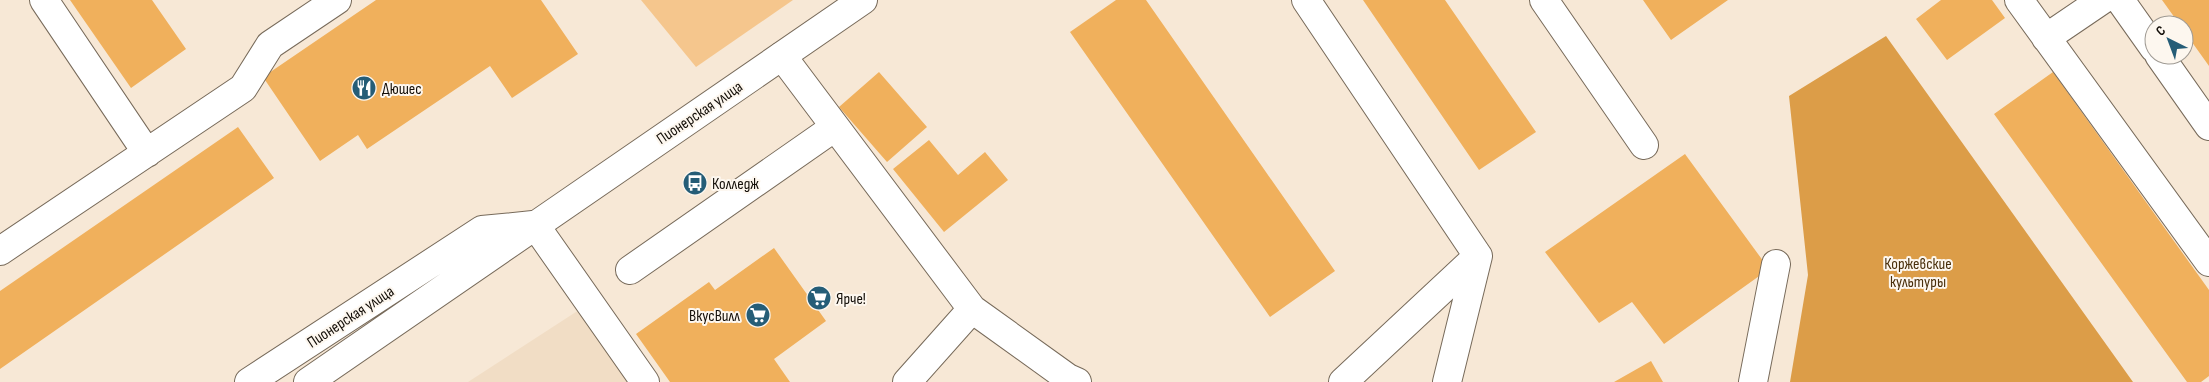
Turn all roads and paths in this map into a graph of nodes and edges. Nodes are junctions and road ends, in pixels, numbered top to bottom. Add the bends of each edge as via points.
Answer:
1 (44, 0) edge
2 (336, 0) edge
3 (863, 0) edge
4 (1306, 0) edge
5 (1544, 0) edge
6 (2019, 0) edge
7 (2102, 0) edge
8 (2120, 0) edge
9 (2144, 34) edge
10 (2046, 38) junction
11 (782, 56) junction
12 (2166, 65) edge
13 (2209, 126) edge
14 (835, 127) junction
15 (1644, 145) dead end
16 (147, 153) junction
17 (535, 225) junction
18 (1, 248) edge
19 (1478, 256) junction
20 (2209, 262) edge
21 (1776, 264) dead end
22 (630, 270) dead end
23 (972, 309) junction
24 (249, 382) edge
25 (308, 382) edge
26 (645, 382) edge
27 (907, 382) edge
28 (1077, 382) edge
29 (1343, 382) edge
30 (1447, 382) edge
31 (1753, 382) edge

1 - 16 main road
2 - 16 main road via 270,45 243,88
3 - 11 main road, Пионерская улица
4 - 19 main road
5 - 15 main road
6 - 10 main road
7 - 10 main road
8 - 9 main road
10 - 20 main road
11 - 14 main road
11 - 17 main road, Пионерская улица
12 - 13 main road
14 - 22 main road
14 - 23 main road
16 - 18 main road
17 - 24 main road, Пионерская улица via 482,230
17 - 25 main road, Пионерская улица
17 - 26 main road
19 - 29 main road
19 - 30 main road
21 - 31 main road
23 - 27 main road
23 - 28 main road

